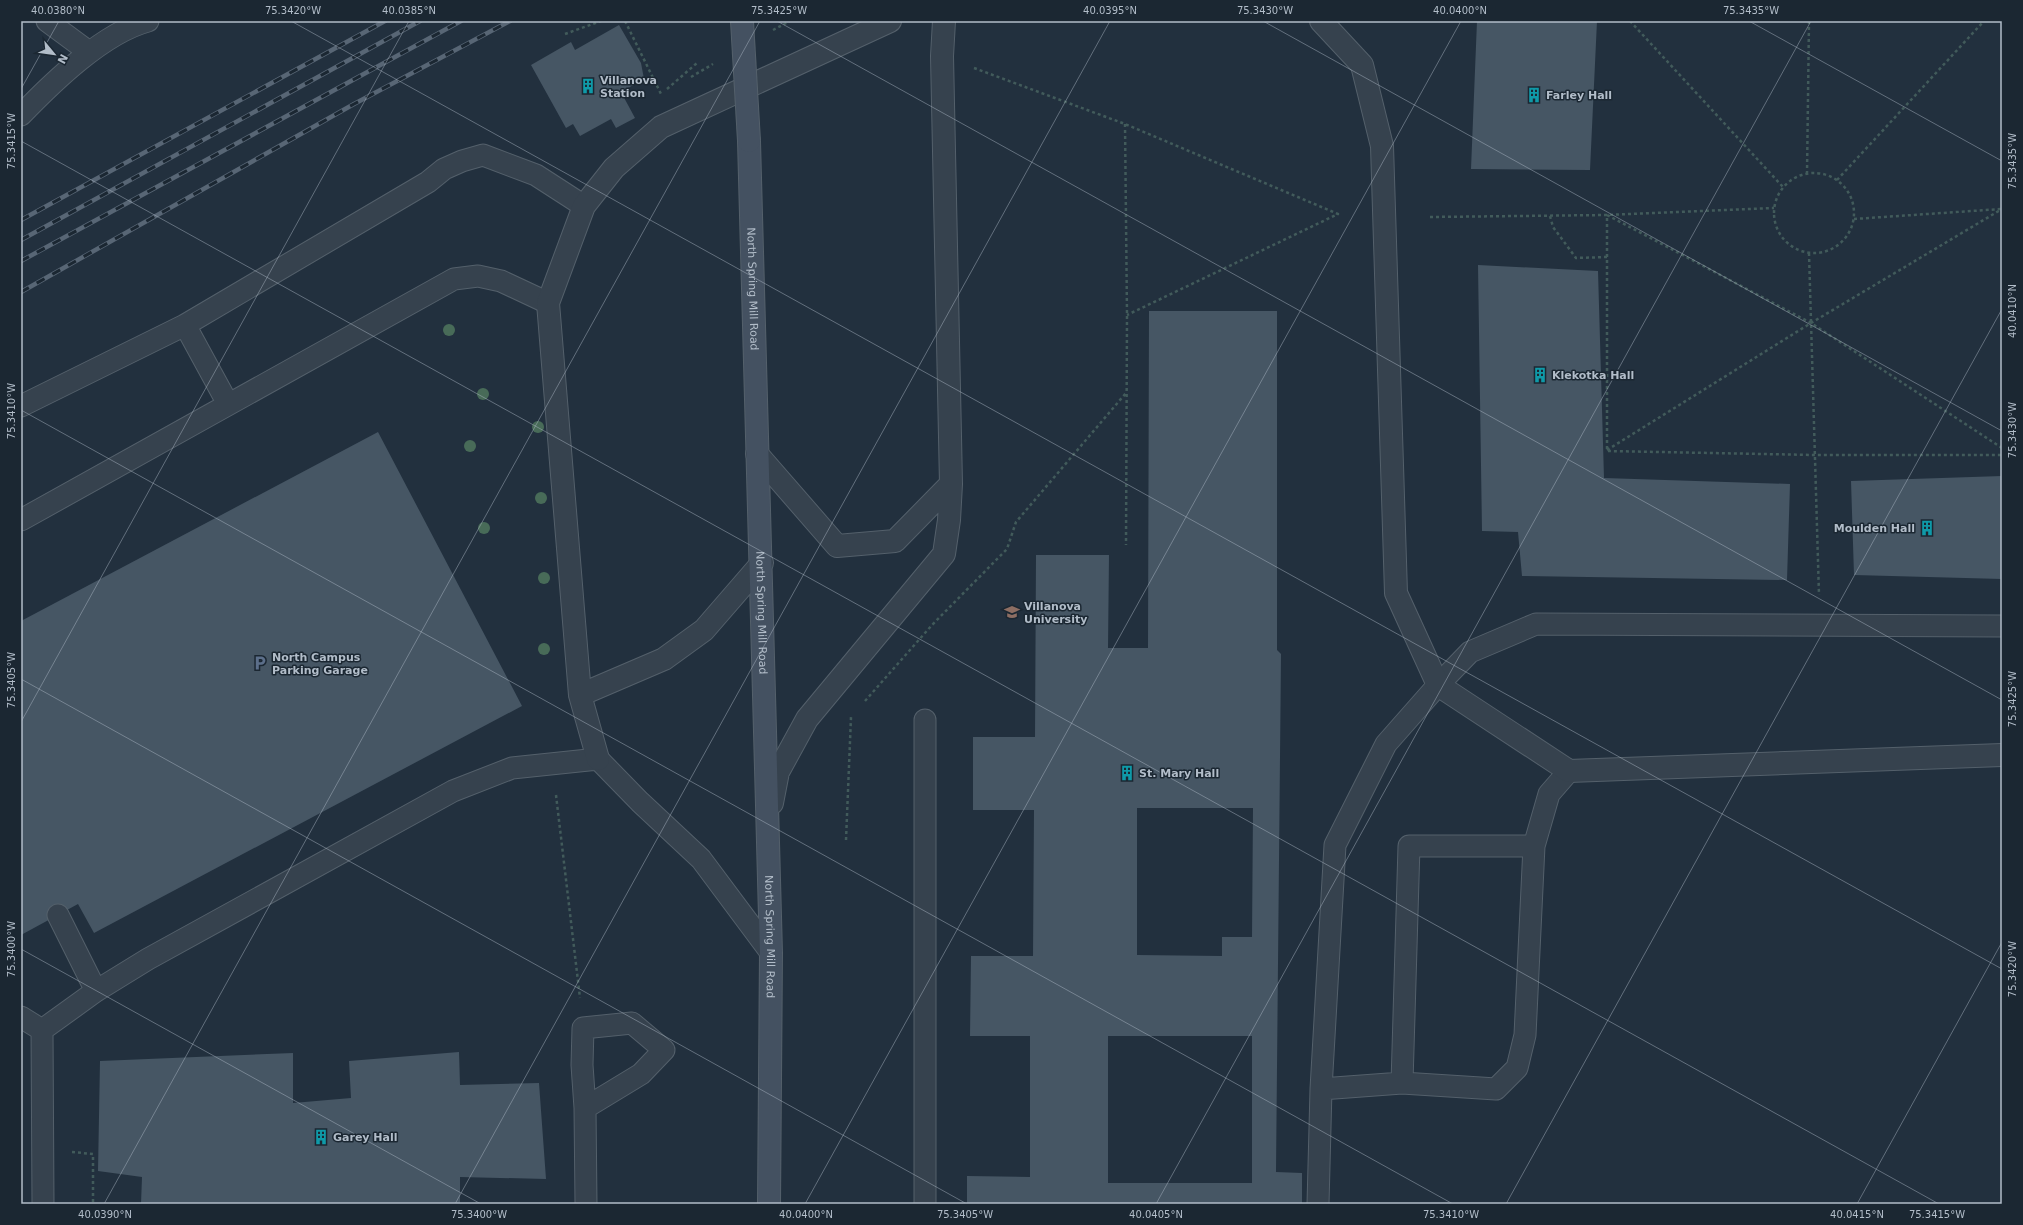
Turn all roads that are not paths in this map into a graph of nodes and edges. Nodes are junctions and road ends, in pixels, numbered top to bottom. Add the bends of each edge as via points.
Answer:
1 (47, 21) edge
2 (148, 21) edge
3 (742, 21) edge
4 (890, 21) edge
5 (944, 21) edge
6 (1321, 21) edge
7 (89, 52) junction
8 (21, 115) edge
9 (584, 206) junction
10 (548, 303) junction
11 (185, 325) junction
12 (228, 404) junction
13 (21, 406) edge
14 (757, 454) junction
15 (951, 484) junction
16 (21, 520) edge
17 (762, 563) junction
18 (2002, 626) edge
19 (1438, 685) junction
20 (580, 695) junction
21 (925, 720) dead end
22 (2002, 755) edge
23 (598, 759) junction
24 (1569, 772) junction
25 (768, 825) junction
26 (1534, 846) junction
27 (58, 915) dead end
28 (771, 953) junction
29 (96, 991) junction
30 (21, 1017) edge
31 (42, 1030) junction
32 (1402, 1083) junction
33 (1321, 1089) junction
34 (585, 1108) junction
35 (43, 1204) edge
36 (586, 1204) edge
37 (769, 1204) edge
38 (925, 1204) edge
39 (1318, 1204) edge

1 - 7 lane
2 - 7 lane via 136,24
3 - 14 main road, North Spring Mill Road, bridge via 749,141
4 - 9 street via 661,127 614,168
5 - 15 street via 942,56
6 - 19 street via 1362,65 1382,146 1396,593
7 - 8 lane via 51,84
9 - 10 street
9 - 11 lane via 530,173 483,155 462,161 444,169 428,182
10 - 12 lane via 501,281 478,276 454,279
10 - 20 street
11 - 12 lane
11 - 13 lane
12 - 16 lane
14 - 15 street via 837,546 895,542
14 - 17 main road, North Spring Mill Road
15 - 25 street via 944,554 807,719 778,772
17 - 20 street via 704,630 664,659
17 - 25 main road, North Spring Mill Road
18 - 19 lane via 1536,624 1470,652
19 - 24 street
19 - 33 lane via 1386,744 1335,845
20 - 23 street
21 - 38 lane
22 - 24 street
23 - 28 lane via 701,858
23 - 29 lane via 512,768 453,791 148,959
24 - 26 lane via 1549,794
25 - 28 main road, North Spring Mill Road
26 - 32 lane via 1525,1035 1517,1068 1496,1089
26 - 32 lane via 1409,846
27 - 29 lane
28 - 37 main road, North Spring Mill Road
29 - 31 lane
30 - 31 lane
31 - 35 lane
32 - 33 lane
33 - 39 lane
34 - 34 lane via 641,1074 664,1050 632,1023 583,1028
34 - 36 lane

